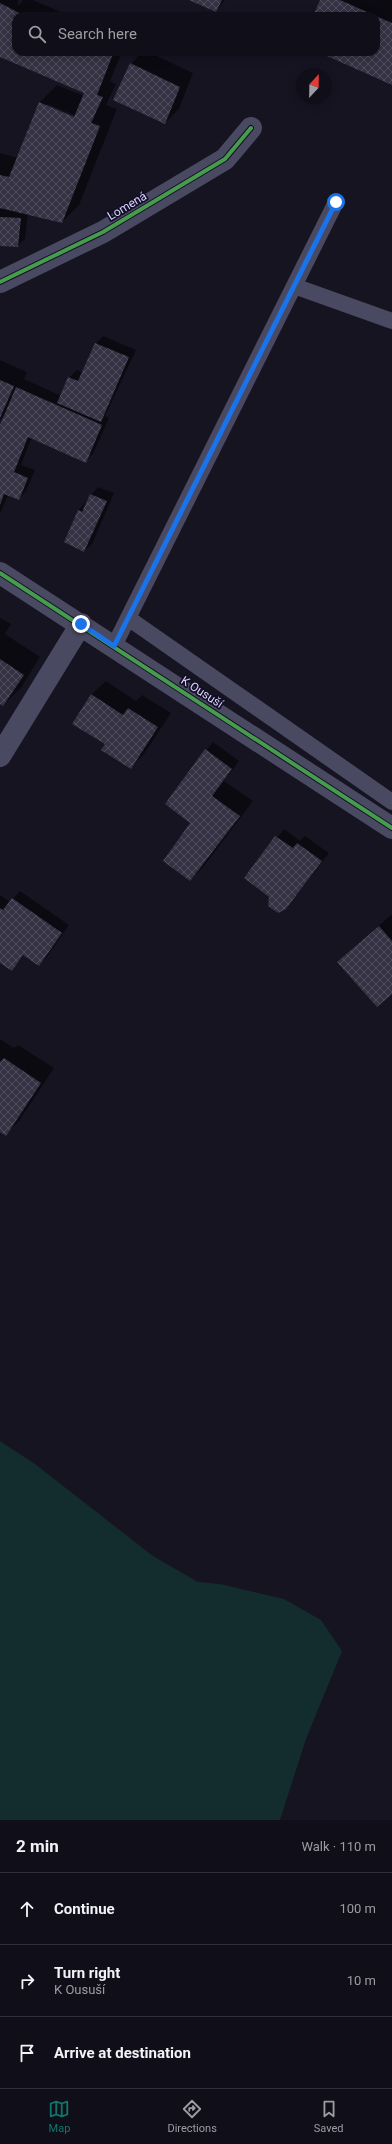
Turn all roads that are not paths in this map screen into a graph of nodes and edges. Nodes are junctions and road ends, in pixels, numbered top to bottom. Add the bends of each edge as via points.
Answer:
1 (251, 128) dead end
2 (336, 202) dead end
3 (0, 282) edge
4 (294, 286) junction
5 (392, 321) edge
6 (0, 573) edge
7 (128, 618) junction
8 (81, 624) junction
9 (114, 646) junction
10 (0, 756) edge
11 (392, 802) edge
12 (392, 828) edge

1 - 3 street, Lomená via 225,159 103,232
2 - 4 lane
4 - 5 lane
4 - 7 lane
6 - 8 street, K Ousuší
7 - 9 lane
7 - 11 lane
8 - 9 street, K Ousuší
8 - 10 street
9 - 12 street, K Ousuší

